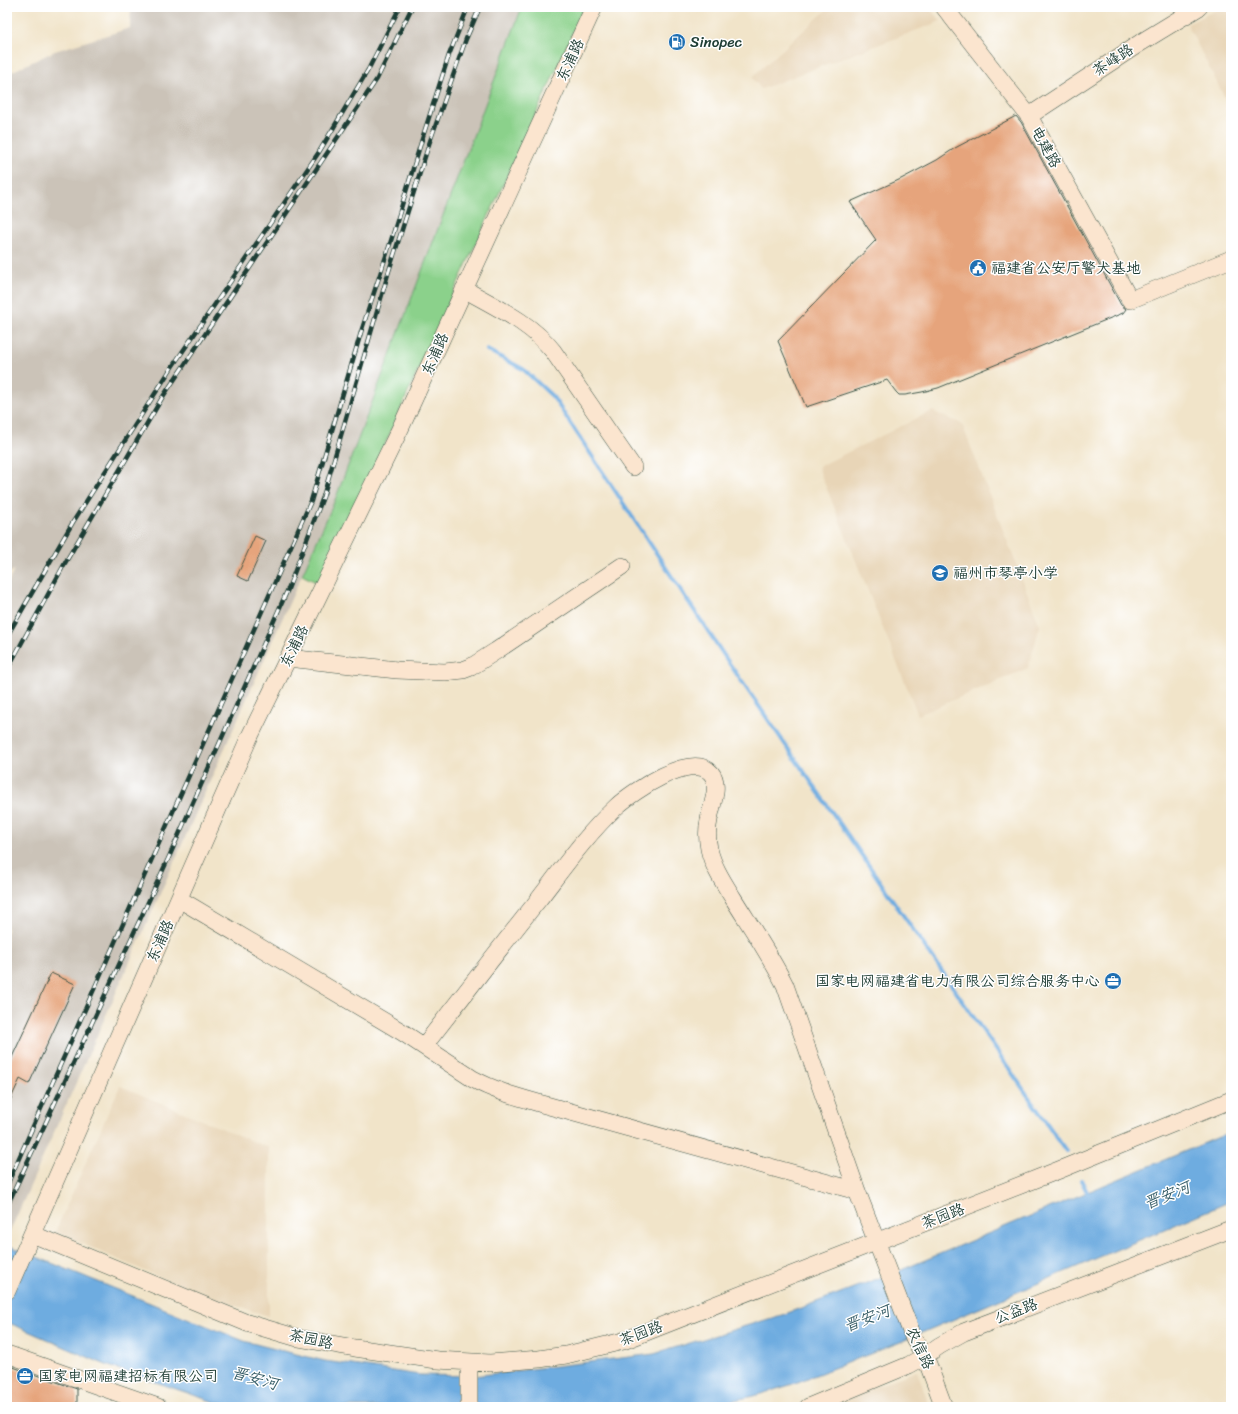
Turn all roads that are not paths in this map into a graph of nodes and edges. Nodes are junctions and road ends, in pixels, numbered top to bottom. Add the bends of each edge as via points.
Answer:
1 (594, 7) edge
2 (944, 7) edge
3 (1199, 7) edge
4 (1029, 116) junction
5 (1231, 259) edge
6 (464, 289) junction
7 (633, 467) dead end
8 (622, 566) dead end
9 (288, 658) junction
10 (179, 899) junction
11 (424, 1046) junction
12 (1231, 1100) edge
13 (857, 1191) junction
14 (1231, 1229) edge
15 (31, 1237) junction
16 (876, 1242) junction
17 (7, 1291) edge
18 (7, 1354) edge
19 (926, 1356) junction
20 (469, 1363) junction
21 (158, 1407) edge
22 (469, 1407) edge
23 (808, 1407) edge
24 (944, 1407) edge

1 - 6 street, 东浦路
2 - 4 street, 电建路
3 - 4 street, 茶峰路
4 - 5 street, 电建路 via 1130,300
6 - 7 street via 524,324 545,340
6 - 9 street, 东浦路 via 385,462
8 - 9 street via 496,651 463,670 397,670
9 - 10 street, 东浦路 via 246,744
10 - 11 street
10 - 15 street, 东浦路
11 - 13 street via 473,1079 506,1093
11 - 13 street, 农信路 via 583,843 616,807 627,797 659,778 688,767 702,767 707,769 715,780 708,828 712,860 785,985
12 - 16 street, 茶园路
13 - 16 street, 农信路
14 - 19 street, 公益路 via 964,1332
15 - 17 street, 东浦路
15 - 20 street, 茶园路 via 272,1331 382,1353
16 - 19 street, 农信路 via 914,1339
16 - 20 street, 茶园路 via 623,1341 539,1359
18 - 21 street
19 - 23 street, 公益路
19 - 24 street, 农信路
20 - 22 street

